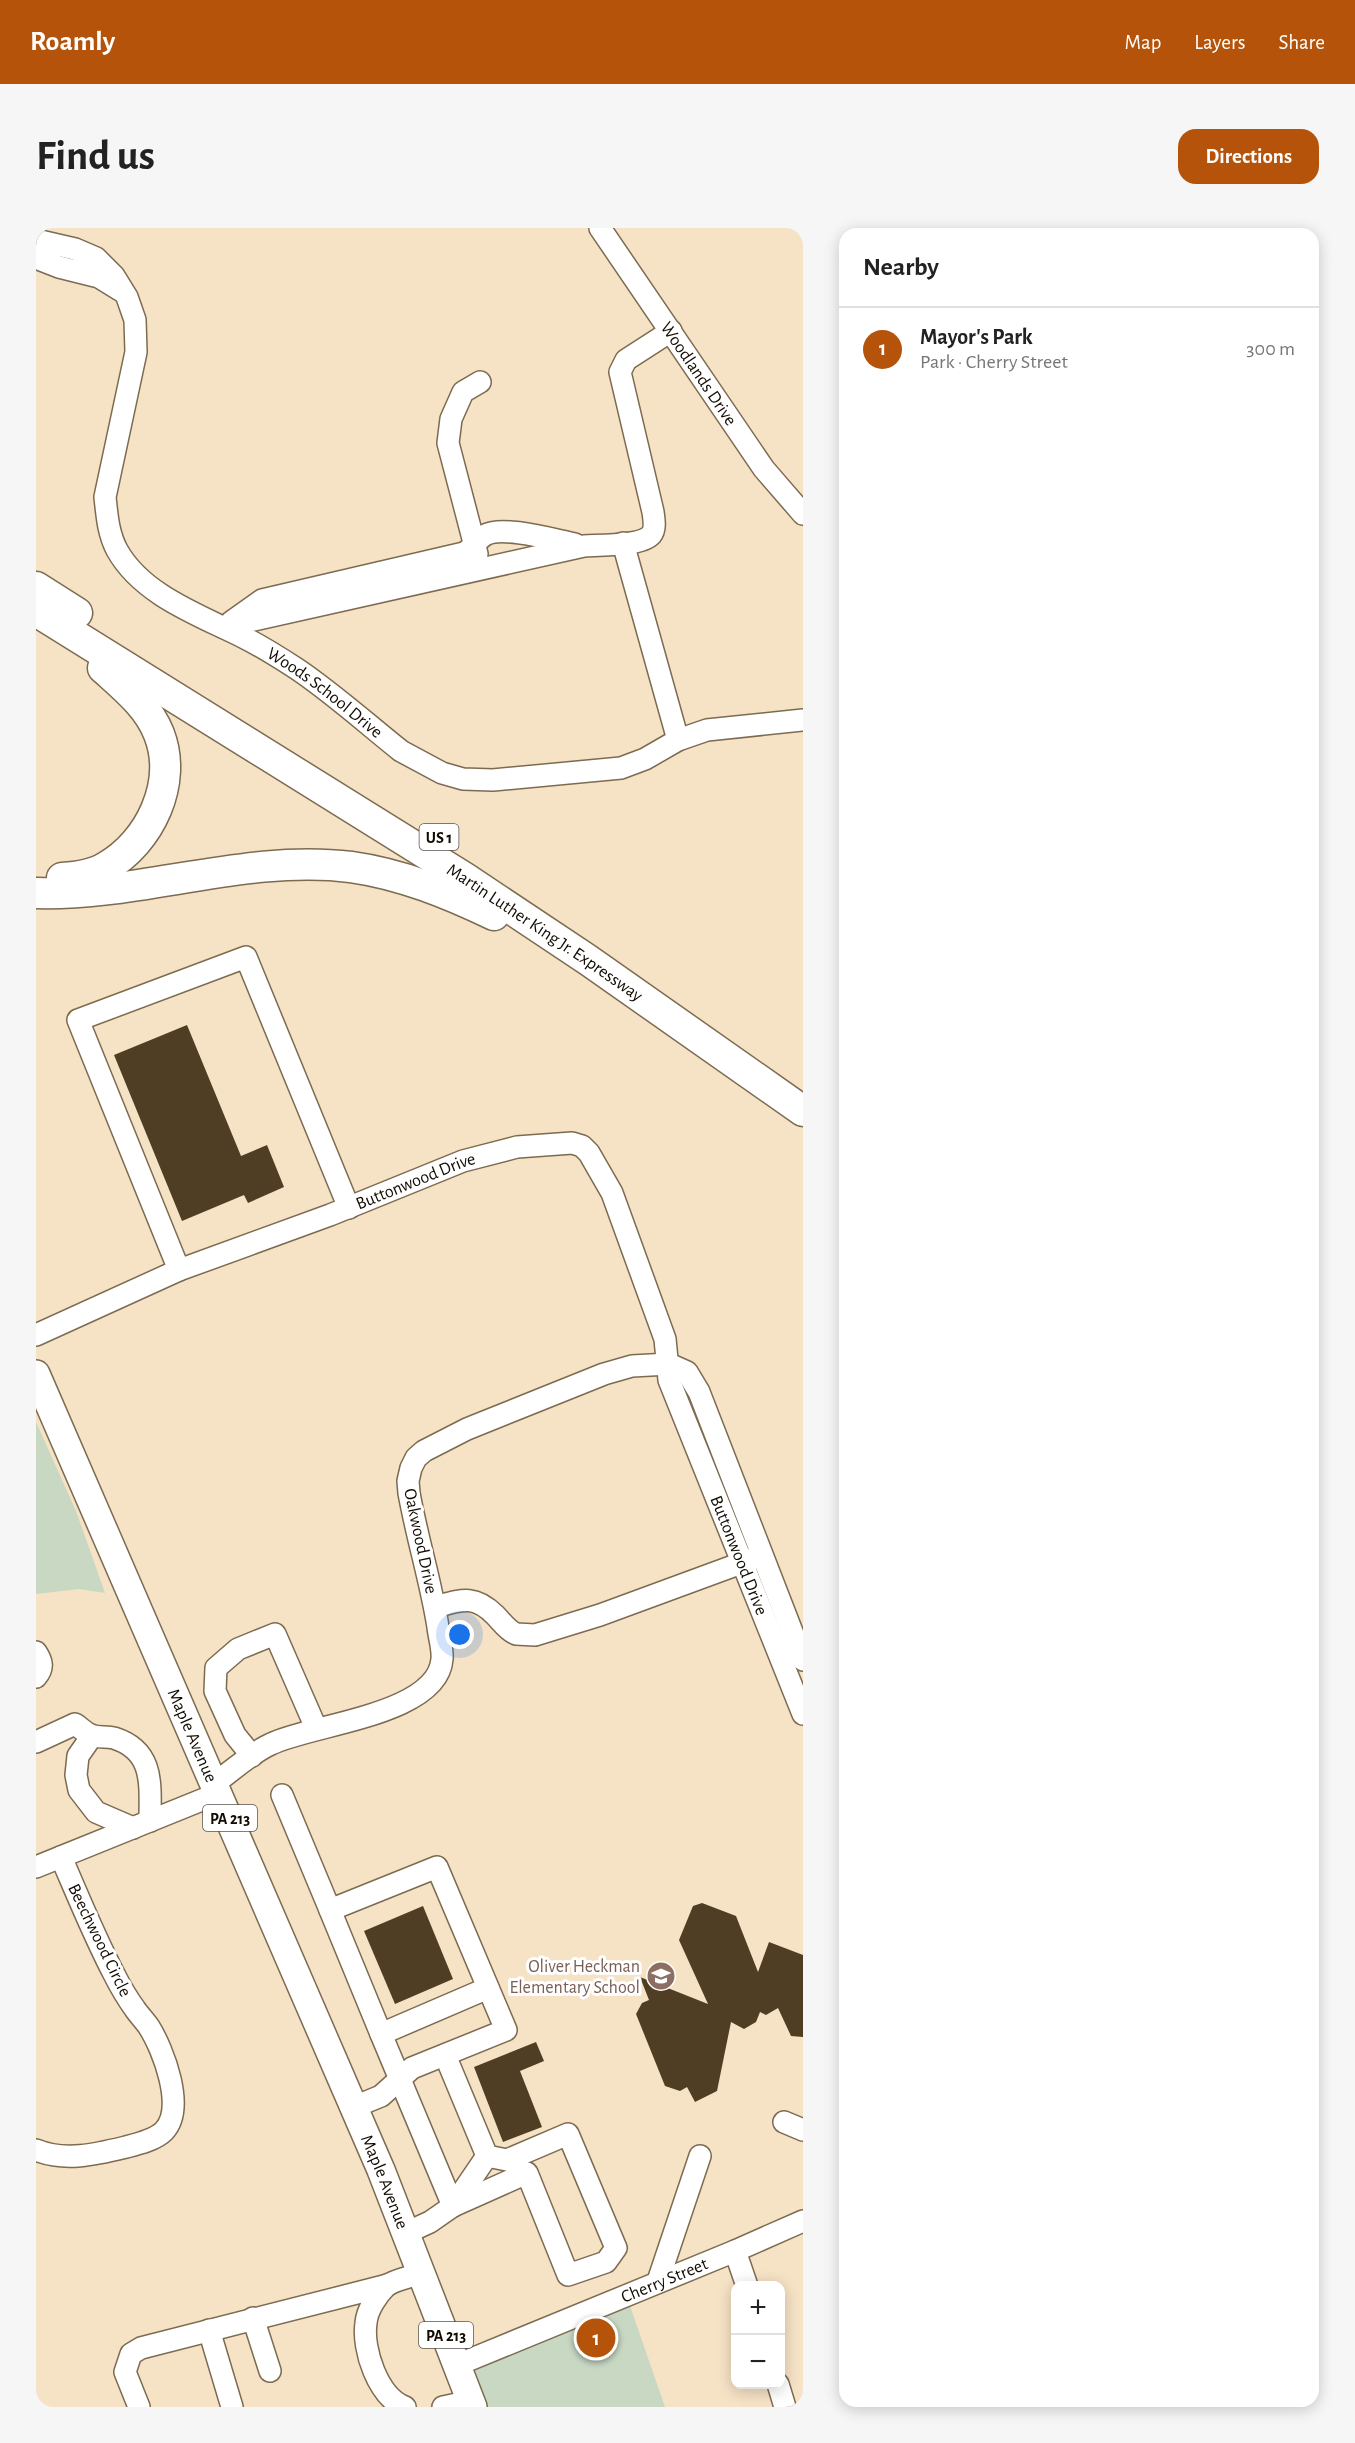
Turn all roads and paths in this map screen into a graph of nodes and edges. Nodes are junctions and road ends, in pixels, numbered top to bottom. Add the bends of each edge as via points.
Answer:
1 (600, 228) edge
2 (36, 240) edge
3 (36, 258) edge
4 (127, 297) junction
5 (671, 331) junction
6 (480, 382) dead end
7 (803, 514) edge
8 (622, 543) junction
9 (584, 546) junction
10 (475, 547) junction
11 (483, 569) junction
12 (36, 588) edge
13 (43, 615) edge
14 (223, 627) junction
15 (803, 720) edge
16 (678, 740) junction
17 (36, 878) edge
18 (36, 892) edge
19 (588, 960) junction
20 (803, 1086) edge
21 (803, 1111) edge
22 (349, 1208) junction
23 (178, 1270) junction
24 (36, 1335) edge
25 (669, 1364) junction
26 (36, 1374) edge
27 (753, 1559) junction
28 (435, 1607) junction
29 (36, 1652) edge
30 (803, 1660) edge
31 (36, 1677) edge
32 (803, 1714) edge
33 (316, 1728) junction
34 (92, 1736) junction
35 (36, 1742) edge
36 (261, 1750) junction
37 (217, 1788) junction
38 (282, 1795) dead end
39 (142, 1824) junction
40 (61, 1857) junction
41 (36, 1866) edge
42 (330, 1910) junction
43 (488, 1988) junction
44 (381, 2034) junction
45 (445, 2055) junction
46 (401, 2079) junction
47 (354, 2107) junction
48 (36, 2150) edge
49 (487, 2156) junction
50 (700, 2156) dead end
51 (453, 2206) junction
52 (803, 2221) edge
53 (406, 2233) junction
54 (735, 2251) junction
55 (420, 2269) junction
56 (745, 2281) edge
57 (658, 2282) junction
58 (388, 2285) junction
59 (342, 2295) junction
60 (253, 2318) junction
61 (366, 2322) junction
62 (209, 2330) junction
63 (457, 2364) junction
64 (270, 2371) dead end
65 (779, 2389) edge
66 (472, 2404) edge
67 (139, 2407) edge
68 (232, 2407) edge
69 (405, 2407) edge
70 (442, 2407) edge
71 (785, 2407) edge

1 - 5 street, Woodlands Drive
2 - 4 street, Woods School Drive via 96,258
3 - 4 street via 99,277
4 - 14 street, Woods School Drive via 137,343 105,497 111,536 129,567 145,583
5 - 7 street, Woodlands Drive via 764,469
5 - 8 street via 626,360 620,372 655,520 650,536
6 - 10 street via 463,392 452,418 448,443
8 - 9 street
8 - 16 street
9 - 10 street via 493,532 482,537
9 - 11 street
10 - 11 street
10 - 14 street via 464,553 262,600
11 - 14 street
12 - 20 highway, Martin Luther King Jr. Expressway / US 1 via 476,861
13 - 17 highway via 145,709 163,746 165,772 154,816 127,853 106,868 86,875
13 - 19 highway, Martin Luther King Jr. Expressway / US 1 via 368,817
14 - 16 street, Woods School Drive via 297,669 401,751 463,779 493,780 621,768
15 - 16 street, Woods School Drive via 707,730
18 - 19 highway via 106,890 268,867 351,867 433,888
19 - 21 highway, Martin Luther King Jr. Expressway / US 1
22 - 23 street, Buttonwood Drive
22 - 23 street via 246,957 78,1020
22 - 25 street, Buttonwood Drive via 486,1154 561,1142 582,1146 612,1193 665,1340
23 - 24 street, Buttonwood Drive
25 - 27 street, Buttonwood Drive via 669,1380
25 - 28 street, Oakwood Drive via 632,1366 585,1380 440,1441 416,1458 408,1481 409,1493
26 - 37 main road, Maple Avenue / PA 213
27 - 28 street via 535,1635 516,1635 472,1600
27 - 30 street, Buttonwood Drive
27 - 32 street, Buttonwood Drive
28 - 33 street, Oakwood Drive via 442,1658 430,1685 391,1708
29 - 31 street via 42,1664
33 - 36 street, Oakwood Drive
33 - 36 street via 275,1634 238,1649 216,1668 214,1691 236,1735
34 - 35 street via 75,1724
34 - 39 street via 127,1742 139,1752 150,1784
34 - 39 street via 78,1756 79,1790 96,1812
36 - 37 street, Oakwood Drive
37 - 39 street, Oakwood Drive
37 - 47 main road, Maple Avenue / PA 213
38 - 42 street
39 - 40 street, Oakwood Drive
40 - 41 street, Oakwood Drive
40 - 48 street, Beechwood Circle via 113,1973 160,2047 174,2102 164,2130 137,2145 86,2156
42 - 43 street via 437,1867
42 - 44 street
43 - 44 street
43 - 45 street via 506,2030
44 - 46 street
45 - 46 street via 412,2068
45 - 49 street
46 - 47 street via 381,2096
46 - 51 street
47 - 53 main road, Maple Avenue / PA 213
49 - 51 street
49 - 51 street via 507,2160 568,2134 616,2248 606,2262 568,2275 527,2174
50 - 57 street
51 - 53 street
52 - 54 street, Cherry Street
53 - 55 main road, Maple Avenue / PA 213
54 - 56 street
54 - 57 street, Cherry Street
55 - 58 street
55 - 63 main road, PA 213
57 - 63 street, Cherry Street
58 - 59 street
58 - 61 street via 372,2305
59 - 60 street
59 - 61 street
60 - 62 street
60 - 64 street
61 - 69 street via 370,2361 379,2382 389,2397
62 - 67 street via 131,2354 125,2372
62 - 68 street
63 - 66 main road, PA 213
65 - 71 street
66 - 70 street

